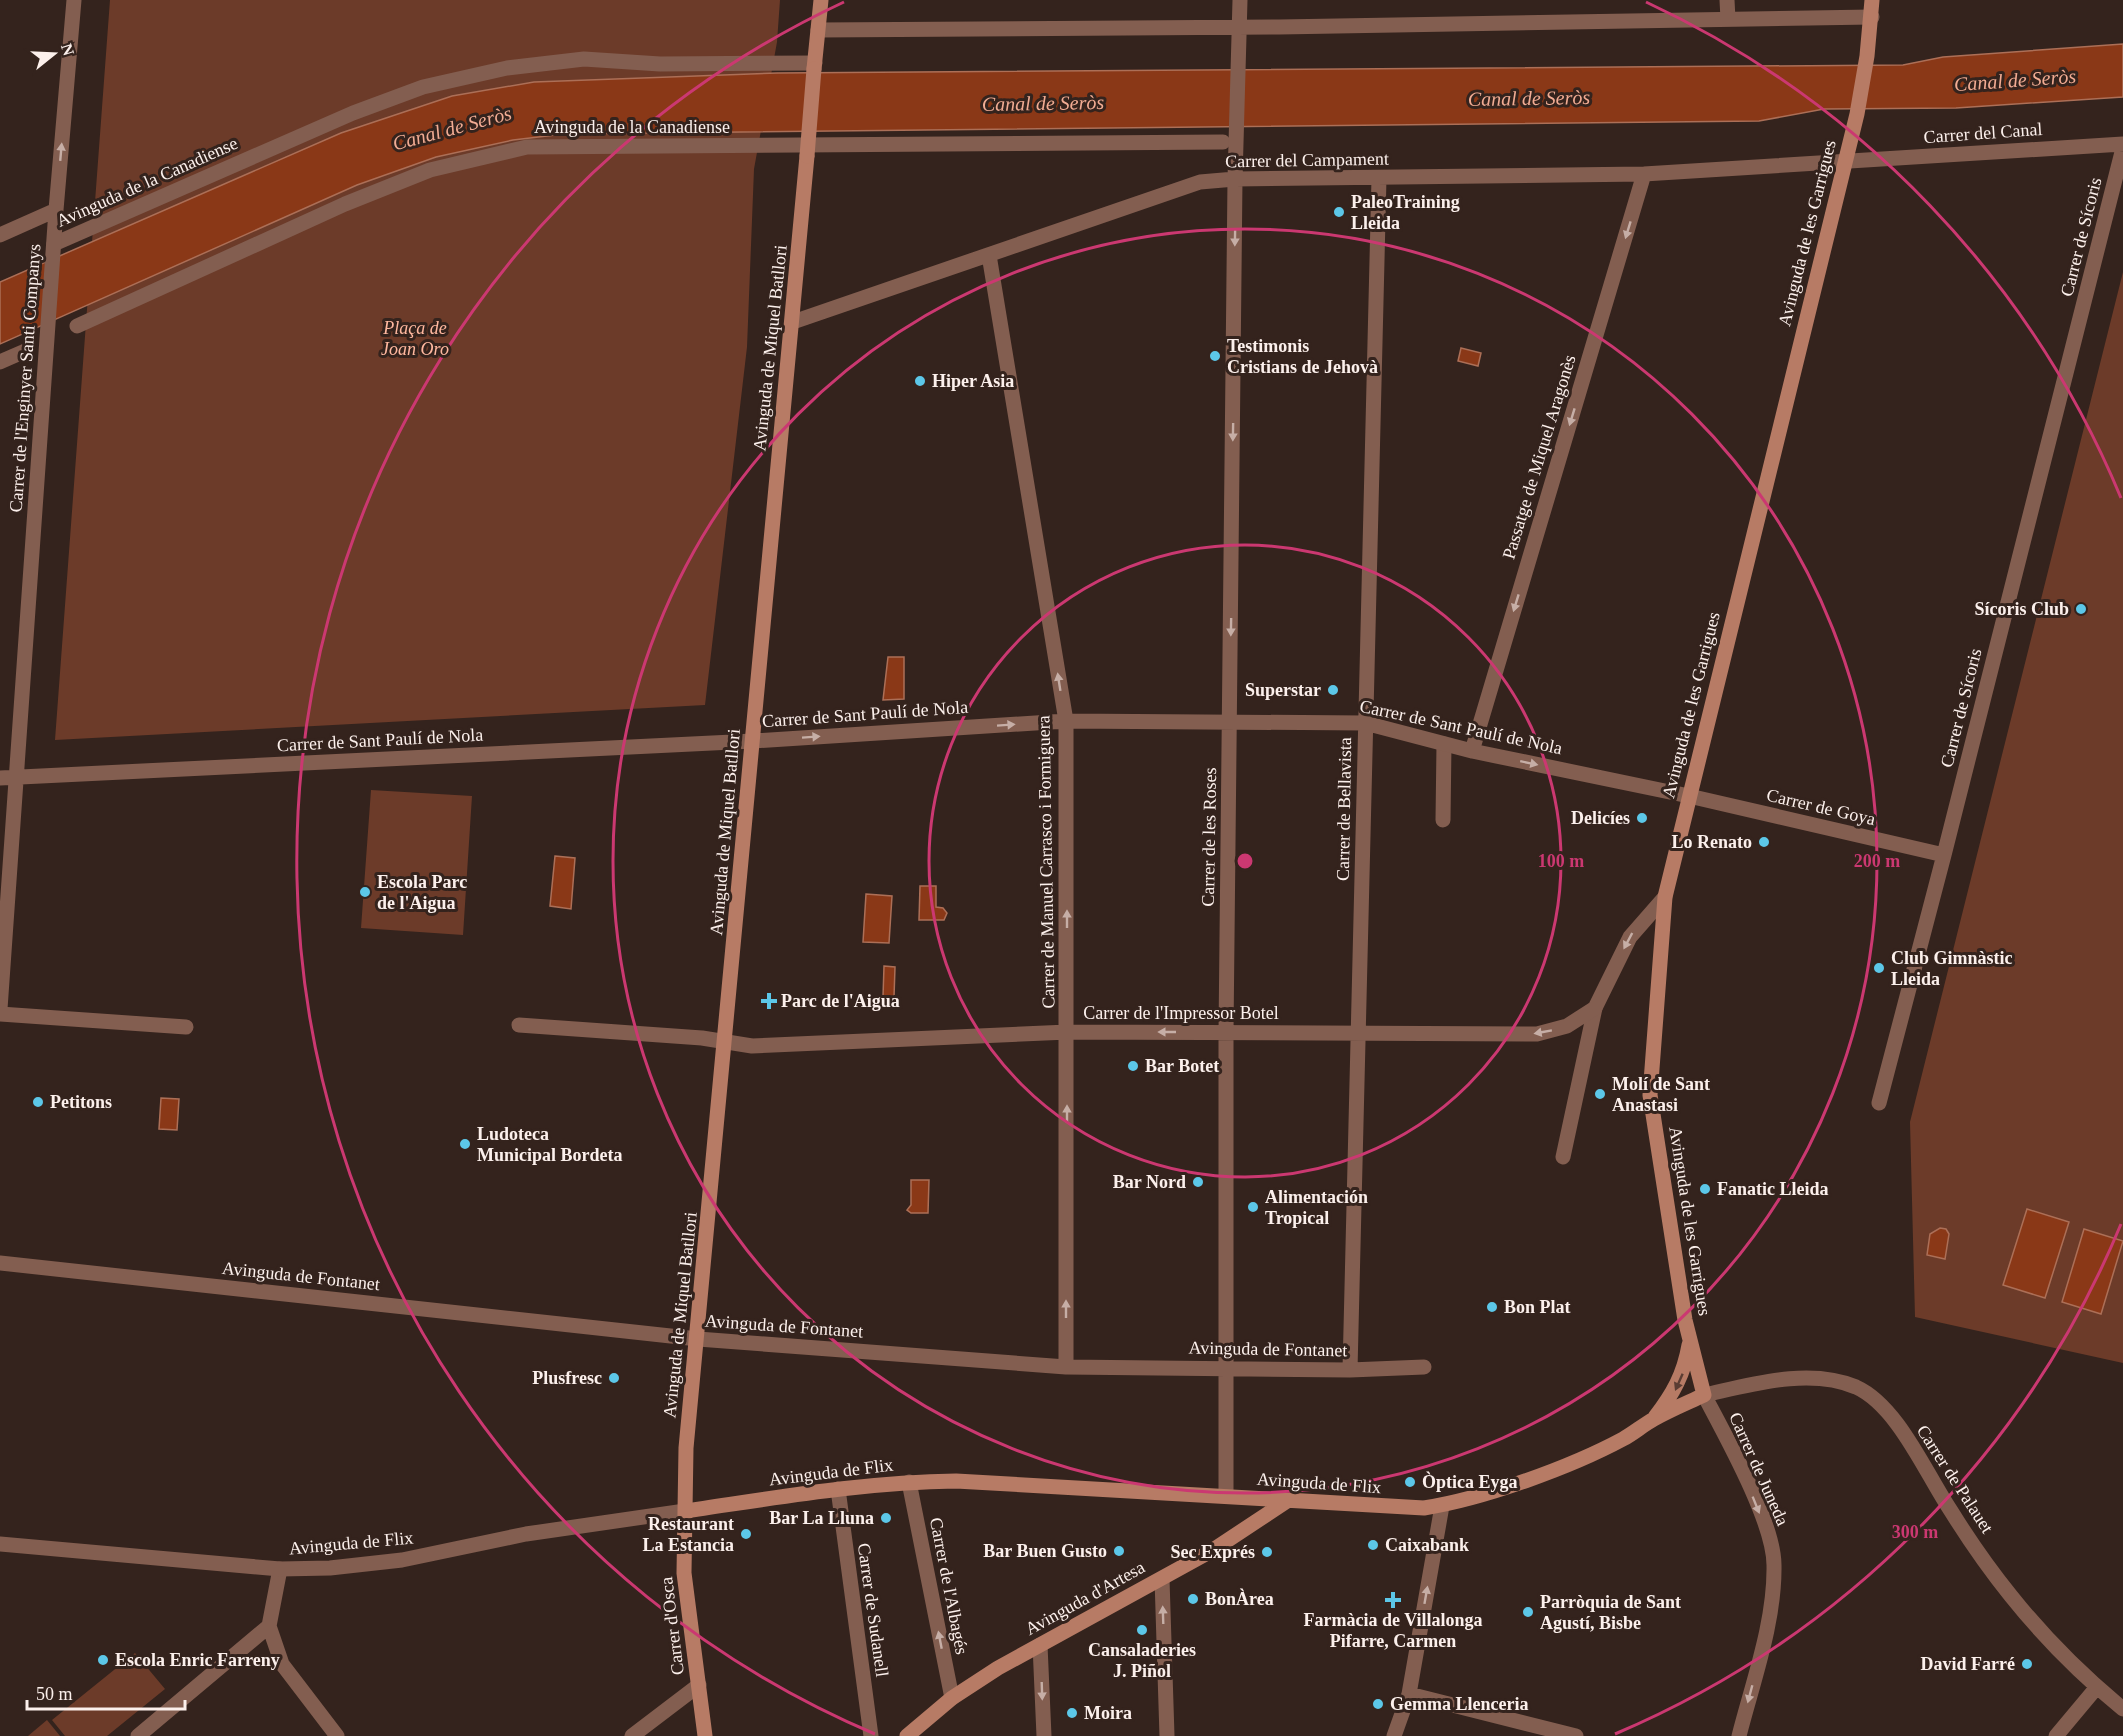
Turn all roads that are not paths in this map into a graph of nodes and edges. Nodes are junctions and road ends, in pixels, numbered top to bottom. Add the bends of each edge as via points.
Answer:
1 (74, 0) edge
2 (821, 0) edge
3 (1240, 0) edge
4 (1727, 0) edge
5 (1872, 0) edge
6 (1872, 17) junction
7 (1728, 19) junction
8 (1240, 28) junction
9 (818, 30) junction
10 (814, 66) junction
11 (1223, 142) dead end
12 (2123, 146) edge
13 (1845, 161) junction
14 (1644, 174) junction
15 (1235, 178) junction
16 (1379, 178) junction
17 (56, 210) junction
18 (0, 235) edge
19 (54, 244) junction
20 (989, 255) junction
21 (793, 322) junction
22 (77, 326) dead end
23 (25, 351) dead end
24 (0, 362) edge
25 (1066, 721) junction
26 (1230, 722) junction
27 (1365, 723) junction
28 (753, 741) junction
29 (1444, 744) junction
30 (1472, 751) junction
31 (18, 777) junction
32 (0, 778) edge
33 (1689, 796) junction
34 (1443, 820) dead end
35 (1944, 855) junction
36 (1665, 897) junction
37 (1595, 1008) junction
38 (0, 1009) edge
39 (0, 1014) edge
40 (519, 1025) dead end
41 (186, 1027) dead end
42 (1068, 1032) junction
43 (1226, 1033) junction
44 (1359, 1033) junction
45 (725, 1043) junction
46 (1879, 1102) dead end
47 (1563, 1157) dead end
48 (0, 1263) edge
49 (1690, 1338) junction
50 (698, 1339) junction
51 (1066, 1367) junction
52 (1227, 1368) junction
53 (1424, 1368) dead end
54 (1350, 1370) junction
55 (1704, 1395) junction
56 (1653, 1419) junction
57 (909, 1482) junction
58 (838, 1490) junction
59 (1226, 1496) junction
60 (1287, 1501) junction
61 (1442, 1506) junction
62 (685, 1511) junction
63 (0, 1544) edge
64 (280, 1569) junction
65 (1162, 1579) junction
66 (269, 1626) junction
67 (1040, 1646) junction
68 (699, 1685) junction
69 (2097, 1687) junction
70 (1409, 1694) junction
71 (952, 1698) junction
72 (2123, 1709) edge
73 (138, 1736) edge
74 (336, 1736) edge
75 (632, 1736) edge
76 (705, 1736) edge
77 (871, 1736) edge
78 (907, 1736) edge
79 (1044, 1736) edge
80 (1167, 1736) edge
81 (1394, 1736) edge
82 (1576, 1736) edge
83 (1738, 1736) edge
84 (2056, 1736) edge

17 -> 1 street, Carrer de l'Enginyer Santi Companys
2 - 9 main road
3 - 8 street, Carrer de les Roses
4 - 7 street
5 - 6 main road, Avinguda de les Garrigues
6 - 7 street
6 - 13 main road, Avinguda de les Garrigues via 1868,56
7 - 8 street
8 - 9 street
8 - 15 street, Carrer de les Roses
9 - 10 main road
10 - 19 street, Avinguda de la Canadiense via 584,59 507,68 423,87 353,113
10 - 21 main road, Avinguda de Miquel Batllori, bridge
11 - 22 street, Avinguda de la Canadiense via 526,147 430,170 345,204
12 - 13 street, Carrer del Canal
12 - 35 street, Carrer de Sícoris
13 - 14 street, Carrer del Campament
13 - 33 main road, Avinguda de les Garrigues
14 - 16 street, Carrer del Campament
14 -> 30 street, Passatge de Miquel Aragonès
15 - 16 street, Carrer del Campament
15 - 20 street, Carrer del Campament via 1200,182
15 -> 26 street, Carrer de les Roses
16 - 27 street, Carrer de Bellavista
17 - 18 street, Avinguda de la Canadiense
17 - 19 street, Carrer de l'Enginyer Santi Companys
19 - 31 street, Carrer de l'Enginyer Santi Companys
20 - 21 street, Carrer del Campament
25 -> 20 street, Carrer de Manuel Carrasco i Formiguera
21 - 28 main road, Avinguda de Miquel Batllori
23 - 24 street
25 - 26 street, Carrer de Sant Paulí de Nola
28 -> 25 street, Carrer de Sant Paulí de Nola
42 -> 25 street, Carrer de Manuel Carrasco i Formiguera
26 - 27 street, Carrer de Sant Paulí de Nola
26 - 43 street, Carrer de les Roses
27 - 29 street, Carrer de Sant Paulí de Nola
27 - 44 street, Carrer de Bellavista
28 - 31 street, Carrer de Sant Paulí de Nola
28 - 45 main road, Avinguda de Miquel Batllori
29 - 30 street, Carrer de Sant Paulí de Nola
29 - 34 street
30 -> 33 street, Carrer de Sant Paulí de Nola
31 - 32 street, Carrer de Sant Paulí de Nola
31 - 38 street, Carrer de l'Enginyer Santi Companys
33 - 35 street, Carrer de Goya
33 - 36 main road, Avinguda de les Garrigues
35 - 46 street, Carrer de Sícoris
36 -> 37 street via 1630,937
36 - 49 main road, Avinguda de les Garrigues via 1650,1095
37 -> 44 street, Carrer de l'Impressor Botel via 1567,1026 1538,1034
37 - 47 street
39 - 41 street
40 - 45 street, Carrer de l'Impressor Botel
43 -> 42 street, Carrer de l'Impressor Botel
42 - 45 street, Carrer de l'Impressor Botel via 752,1046
51 -> 42 street, Carrer de Manuel Carrasco i Formiguera
43 - 44 street, Carrer de l'Impressor Botel
43 - 52 street, Carrer de les Roses
44 - 54 street, Carrer de Bellavista
45 - 50 main road, Avinguda de Miquel Batllori
48 - 50 street, Avinguda de Fontanet
49 - 55 main road
49 -> 56 main road, Avinguda de les Garrigues via 1686,1366 1674,1393
50 - 51 street, Avinguda de Fontanet
50 - 62 main road, Avinguda de Miquel Batllori via 686,1448
51 - 52 street, Avinguda de Fontanet
52 - 54 street, Avinguda de Fontanet
52 - 59 street, Carrer de les Roses
53 - 54 street, Avinguda de Fontanet
55 - 56 main road
55 - 69 street, Carrer de Palauet via 1813,1379 1833,1381 1870,1394 1887,1411 1951,1512 2012,1597
55 -> 83 street, Carrer de Juneda via 1769,1536 1774,1563 1767,1627
56 - 61 main road, Avinguda de Flix via 1594,1454
57 - 58 main road, Avinguda de Flix
57 - 59 main road, Avinguda de Flix via 956,1481
71 -> 57 street, Carrer de l'Albagés
58 - 62 main road, Avinguda de Flix
58 - 77 street, Carrer de Sudanell
59 - 60 main road, Avinguda de Flix
60 - 61 main road, Avinguda de Flix via 1408,1509
60 - 65 main road, Avinguda d'Artesa
70 -> 61 street
62 - 64 street, Avinguda de Flix via 526,1534 402,1560
62 - 68 main road, Carrer d'Osca via 684,1573
63 - 64 street, Avinguda de Flix
64 - 66 street
65 - 67 main road, Avinguda d'Artesa
80 -> 65 street
66 - 73 street
66 - 74 street via 282,1664
67 - 71 main road, Avinguda d'Artesa
67 -> 79 street
68 - 75 street
68 - 76 main road, Carrer d'Osca
69 - 72 street, Carrer de Palauet
69 - 84 street
70 - 81 street
70 - 82 street
71 - 78 main road, Avinguda d'Artesa

